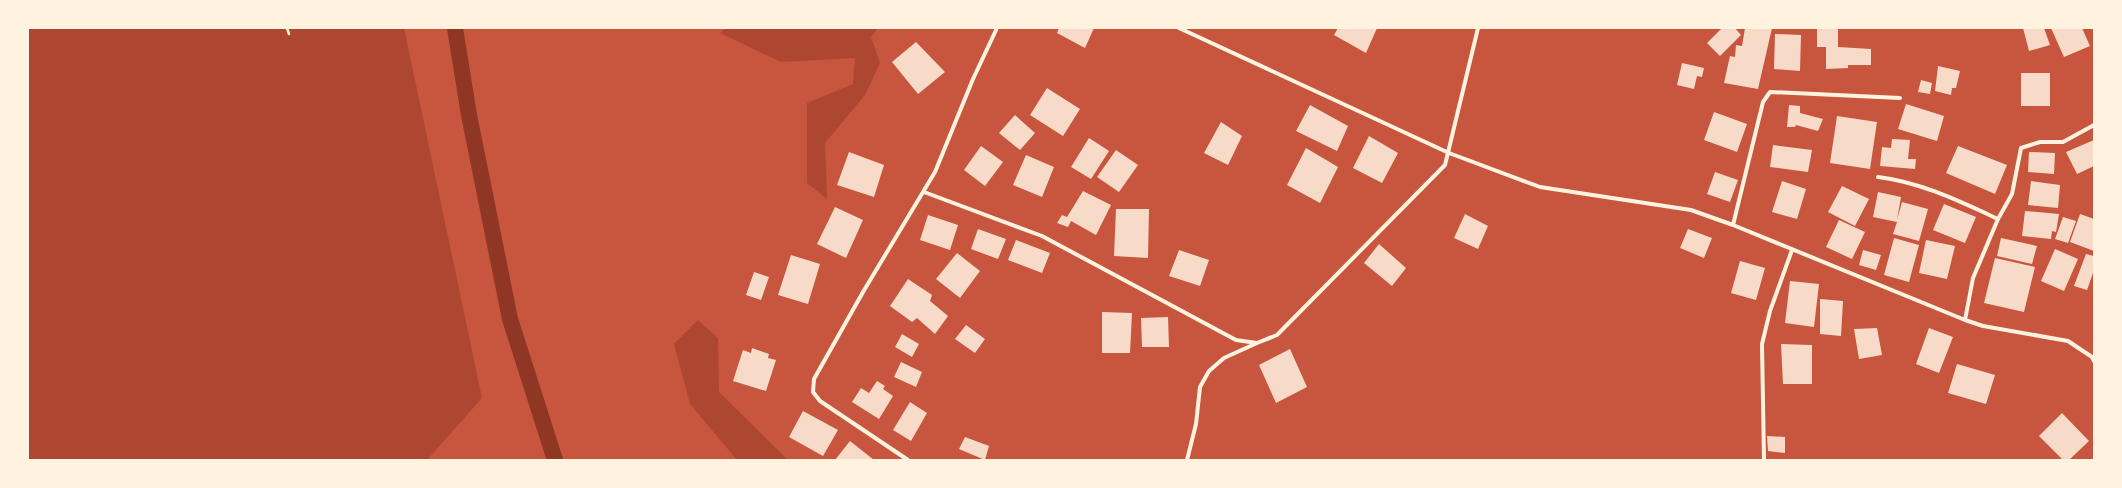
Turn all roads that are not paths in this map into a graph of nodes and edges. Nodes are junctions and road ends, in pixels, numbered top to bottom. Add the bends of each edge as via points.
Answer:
1 (997, 28) edge
2 (1179, 28) edge
3 (1478, 28) edge
4 (1900, 98) dead end
5 (2094, 125) edge
6 (1449, 153) junction
7 (1878, 177) dead end
8 (924, 192) junction
9 (1998, 219) junction
10 (1733, 225) junction
11 (1792, 250) junction
12 (1965, 320) junction
13 (1257, 343) junction
14 (2094, 361) edge
15 (908, 460) edge
16 (1187, 460) edge
17 (1764, 460) edge

1 - 8 street
2 - 6 street
3 - 6 street
4 - 10 street via 1770,92 1763,102
5 - 9 street via 2063,142 2040,142 2021,148 2012,194
6 - 10 street via 1540,187 1691,210
6 - 13 street via 1445,165 1437,175 1277,335
7 - 9 street via 1898,179 1944,195
8 - 13 street via 1042,236 1236,340
8 - 15 street via 814,379 813,392 820,401
9 - 12 street via 1973,278
10 - 11 street
11 - 12 street
11 - 17 street via 1770,311 1762,344
12 - 14 street via 1984,326 2068,341
13 - 16 street via 1224,358 1208,371 1200,387 1196,424

